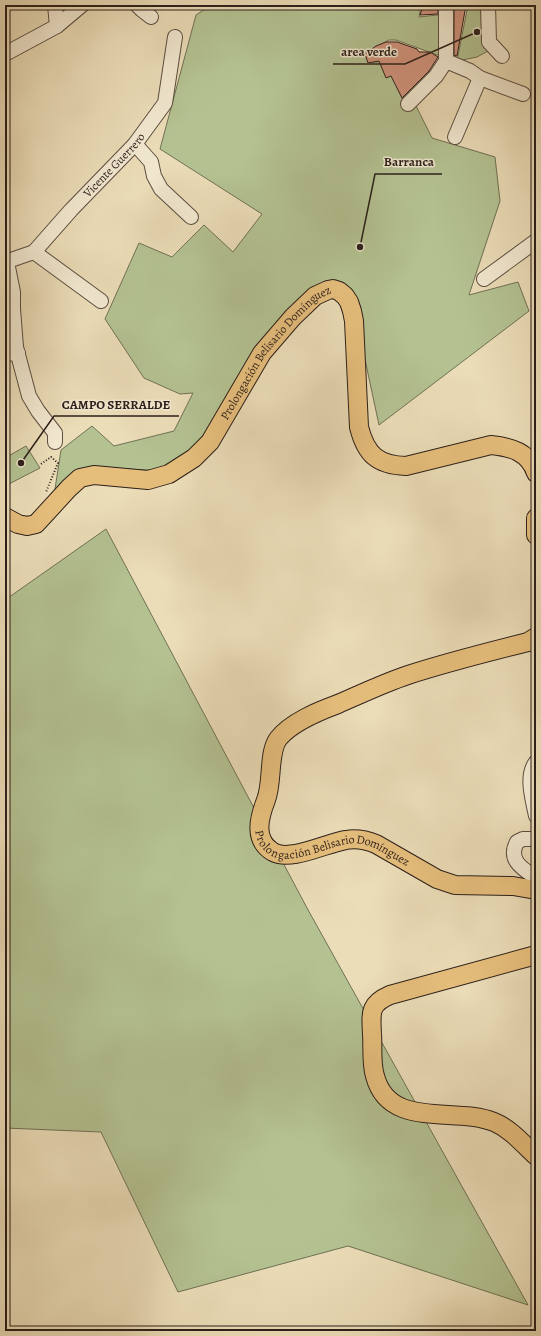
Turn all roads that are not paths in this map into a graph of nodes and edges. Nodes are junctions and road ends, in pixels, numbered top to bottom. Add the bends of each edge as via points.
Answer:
1 (54, 5) edge
2 (82, 5) edge
3 (137, 5) edge
4 (446, 5) edge
5 (488, 5) edge
6 (151, 16) dead end
7 (57, 26) junction
8 (175, 37) dead end
9 (5, 54) edge
10 (502, 56) dead end
11 (446, 61) junction
12 (480, 78) junction
13 (524, 94) dead end
14 (408, 104) dead end
15 (455, 137) dead end
16 (135, 144) junction
17 (191, 217) dead end
18 (536, 241) edge
19 (34, 252) junction
20 (6, 262) edge
21 (484, 279) dead end
22 (100, 301) dead end
23 (11, 354) edge
24 (55, 442) dead end
25 (536, 473) edge
26 (5, 517) edge
27 (536, 518) edge
28 (536, 535) edge
29 (536, 637) edge
30 (536, 762) edge
31 (536, 816) edge
32 (536, 839) edge
33 (536, 878) edge
34 (536, 890) edge
35 (536, 955) edge
36 (536, 1156) edge

1 - 7 street
2 - 7 street
3 - 6 street
4 - 11 street
5 - 10 street via 489,42
7 - 9 street
8 - 16 street, Vicente Guerrero via 165,103
11 - 12 street
11 - 14 street via 436,76
12 - 13 street
12 - 15 street
16 - 17 street via 151,162 161,190
16 - 19 street, Vicente Guerrero via 70,210
18 - 21 street
19 - 20 street, Vicente Guerrero
19 - 22 street
20 - 23 street, Vicente Guerrero via 13,292
23 - 24 street, Vicente Guerrero via 29,396 54,432
25 - 26 main road, Prolongación Belisario Domínguez via 530,460 518,451 504,446 491,445 406,466 392,465 375,457 362,439 359,427 352,311 345,296 333,289 315,296 262,353 210,442 194,458 169,474 148,480 94,475 80,478 36,524 18,524
27 - 28 main road
29 - 34 main road, Prolongación Belisario Domínguez via 528,642 459,659 407,676 366,691 296,724 278,739 275,745 270,786 261,812 259,829 267,847 280,854 296,854 346,840 365,840 446,883 513,886
30 - 31 street via 530,780
32 - 33 street via 523,839 517,842 514,855 518,865
35 - 36 main road via 390,994 377,1001 371,1018 374,1075 384,1096 393,1104 415,1112 481,1118 493,1122 511,1132

